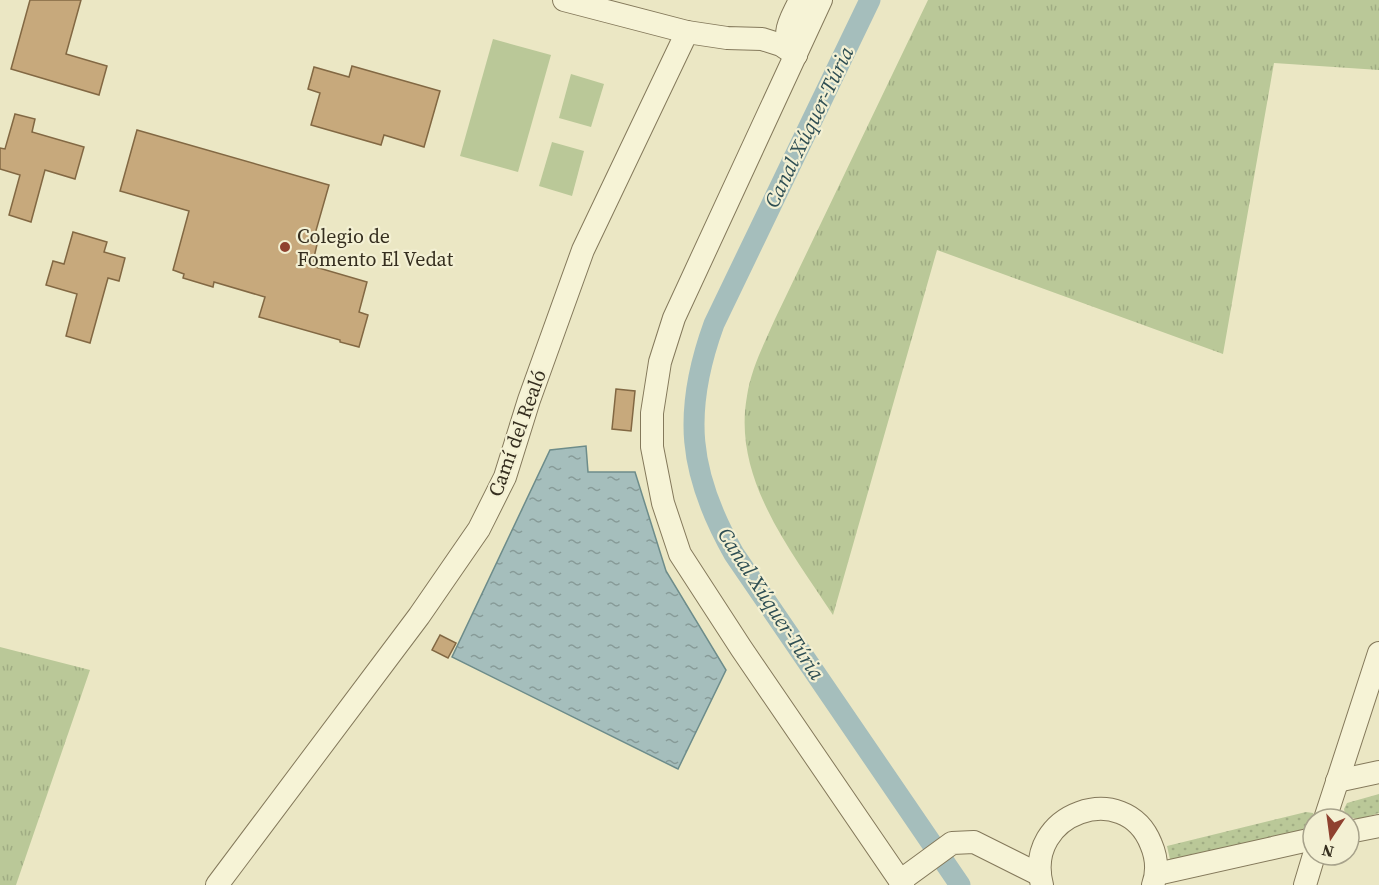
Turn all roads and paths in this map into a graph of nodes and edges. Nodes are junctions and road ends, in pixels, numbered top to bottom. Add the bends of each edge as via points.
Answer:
1 (564, 0) edge
2 (800, 0) edge
3 (821, 0) edge
4 (789, 23) junction
5 (687, 32) junction
6 (762, 39) junction
7 (796, 55) junction
8 (1379, 654) edge
9 (1379, 772) edge
10 (1337, 781) junction
11 (1329, 807) edge
12 (1379, 826) edge
13 (1361, 829) edge
14 (1301, 842) edge
15 (1310, 867) edge
16 (905, 879) edge
17 (1041, 880) edge
18 (1155, 880) edge
19 (217, 885) edge
20 (1305, 885) edge

1 - 5 street
2 - 4 street
3 - 7 street
4 - 6 street via 774,38
4 - 7 street via 787,44
5 - 6 street
5 - 19 street, Camí del Realó via 583,250 505,477 479,530
6 - 7 street
7 - 16 street via 674,318 660,362 652,413 652,447 663,503 680,554 741,648
8 - 10 street
9 - 10 street
10 - 11 street
12 - 13 street
14 - 18 street
15 - 20 street
16 - 17 street via 952,843 974,842
17 - 18 street via 1041,855 1054,829 1078,812 1098,808 1135,821 1148,836 1155,855

